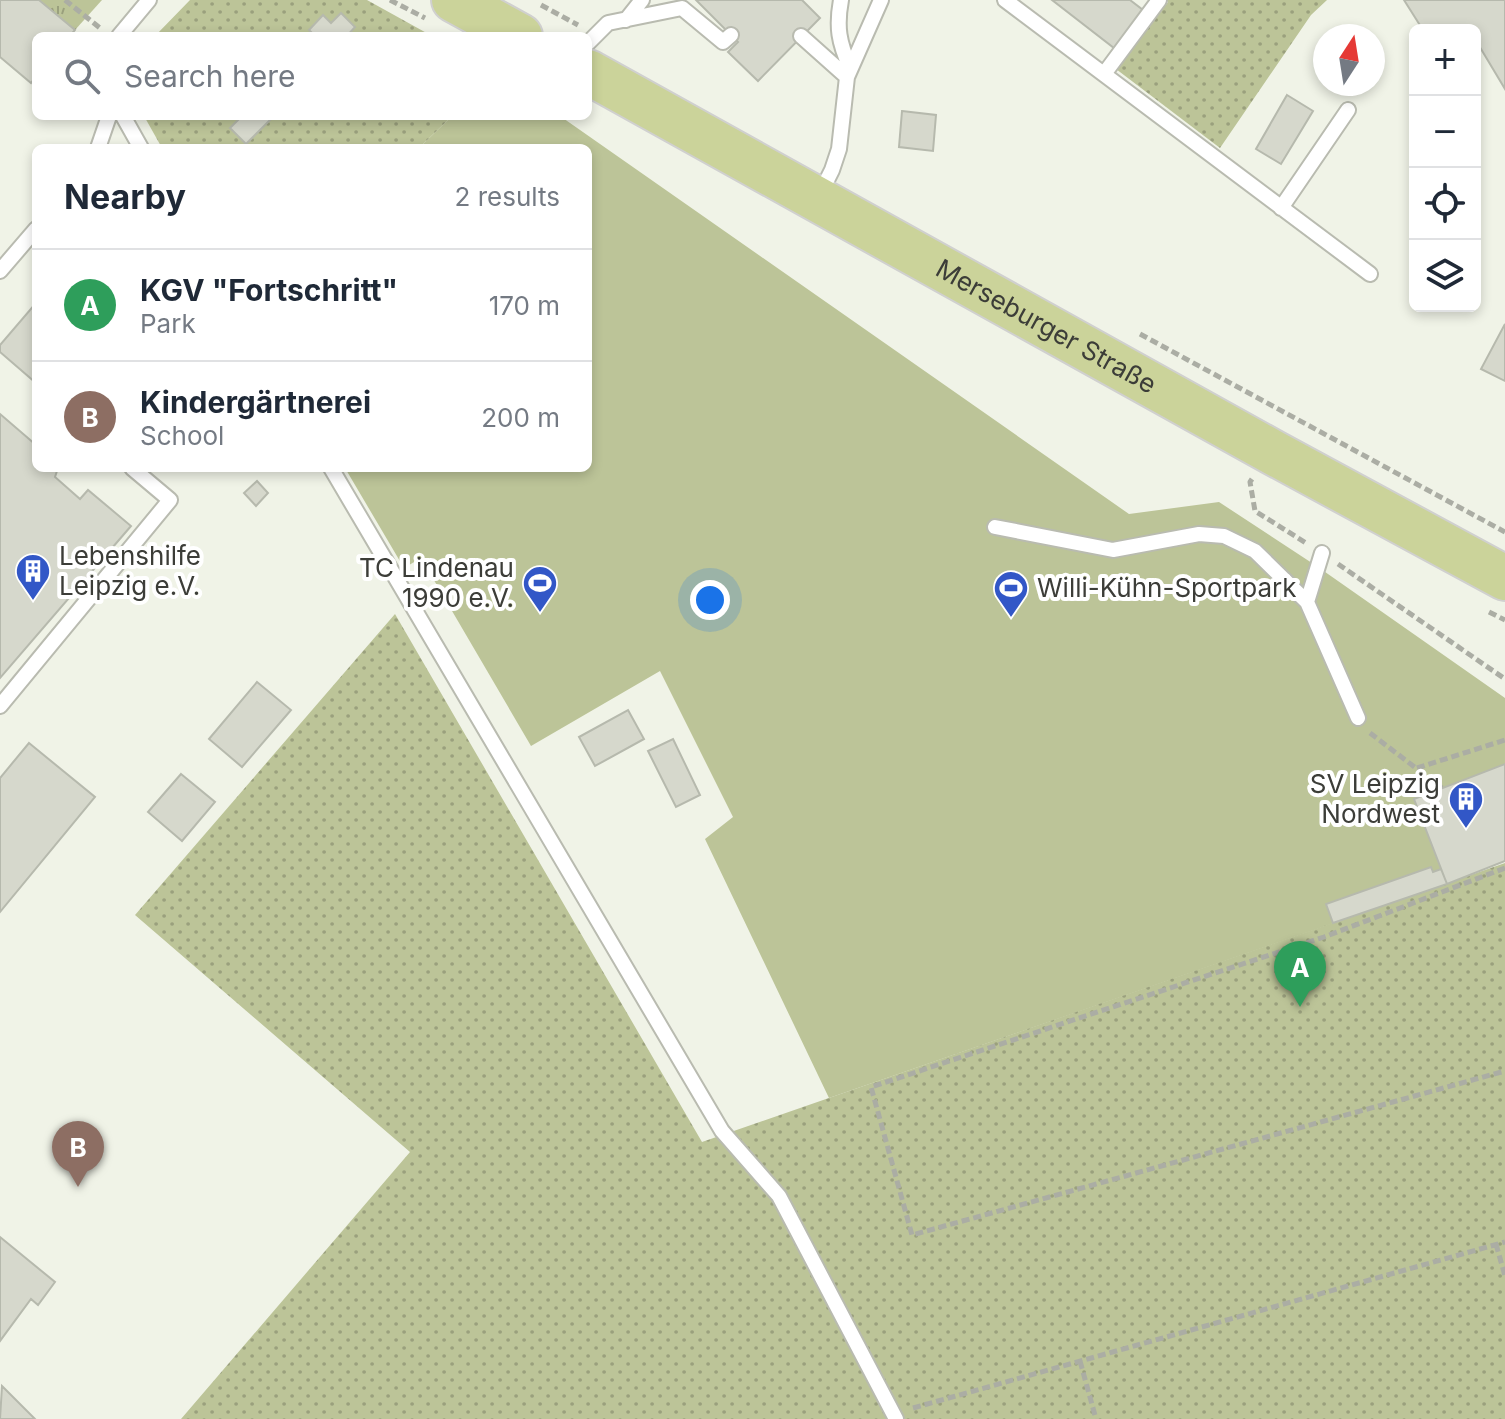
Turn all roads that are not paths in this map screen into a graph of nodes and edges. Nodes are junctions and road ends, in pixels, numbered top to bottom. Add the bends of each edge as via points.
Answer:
1 (149, 0) edge
2 (454, 0) edge
3 (642, 0) edge
4 (841, 0) edge
5 (881, 0) edge
6 (1005, 0) edge
7 (1159, 0) edge
8 (626, 20) junction
9 (122, 32) edge
10 (513, 32) edge
11 (731, 35) dead end
12 (801, 36) dead end
13 (592, 39) edge
14 (848, 72) junction
15 (592, 74) edge
16 (1104, 74) junction
17 (1348, 110) dead end
18 (108, 120) edge
19 (125, 120) edge
20 (99, 144) edge
21 (139, 144) edge
22 (818, 198) junction
23 (1281, 208) junction
24 (32, 234) edge
25 (0, 271) edge
26 (1370, 274) dead end
27 (137, 472) edge
28 (333, 472) edge
29 (995, 527) dead end
30 (1322, 553) road end
31 (1505, 578) edge
32 (1307, 602) junction
33 (0, 706) edge
34 (1358, 718) road end
35 (894, 1416) edge

1 - 9 lane
2 - 10 main road
3 - 8 lane
4 - 14 lane via 838,39
5 - 14 lane
6 - 16 lane
7 - 16 lane
8 - 11 lane via 682,8 723,42
8 - 13 lane via 608,23
12 - 14 lane
14 - 22 lane via 839,149
15 - 22 main road, Merseburger Straße
16 - 23 lane
17 - 23 lane
18 - 20 lane
19 - 21 lane
22 - 31 main road, Merseburger Straße
23 - 26 lane
24 - 25 lane
27 - 33 lane via 170,500
28 - 35 lane via 722,1131 779,1196
29 - 32 lane via 1113,550 1199,534 1224,536 1255,551
30 - 32 lane
32 - 34 lane

